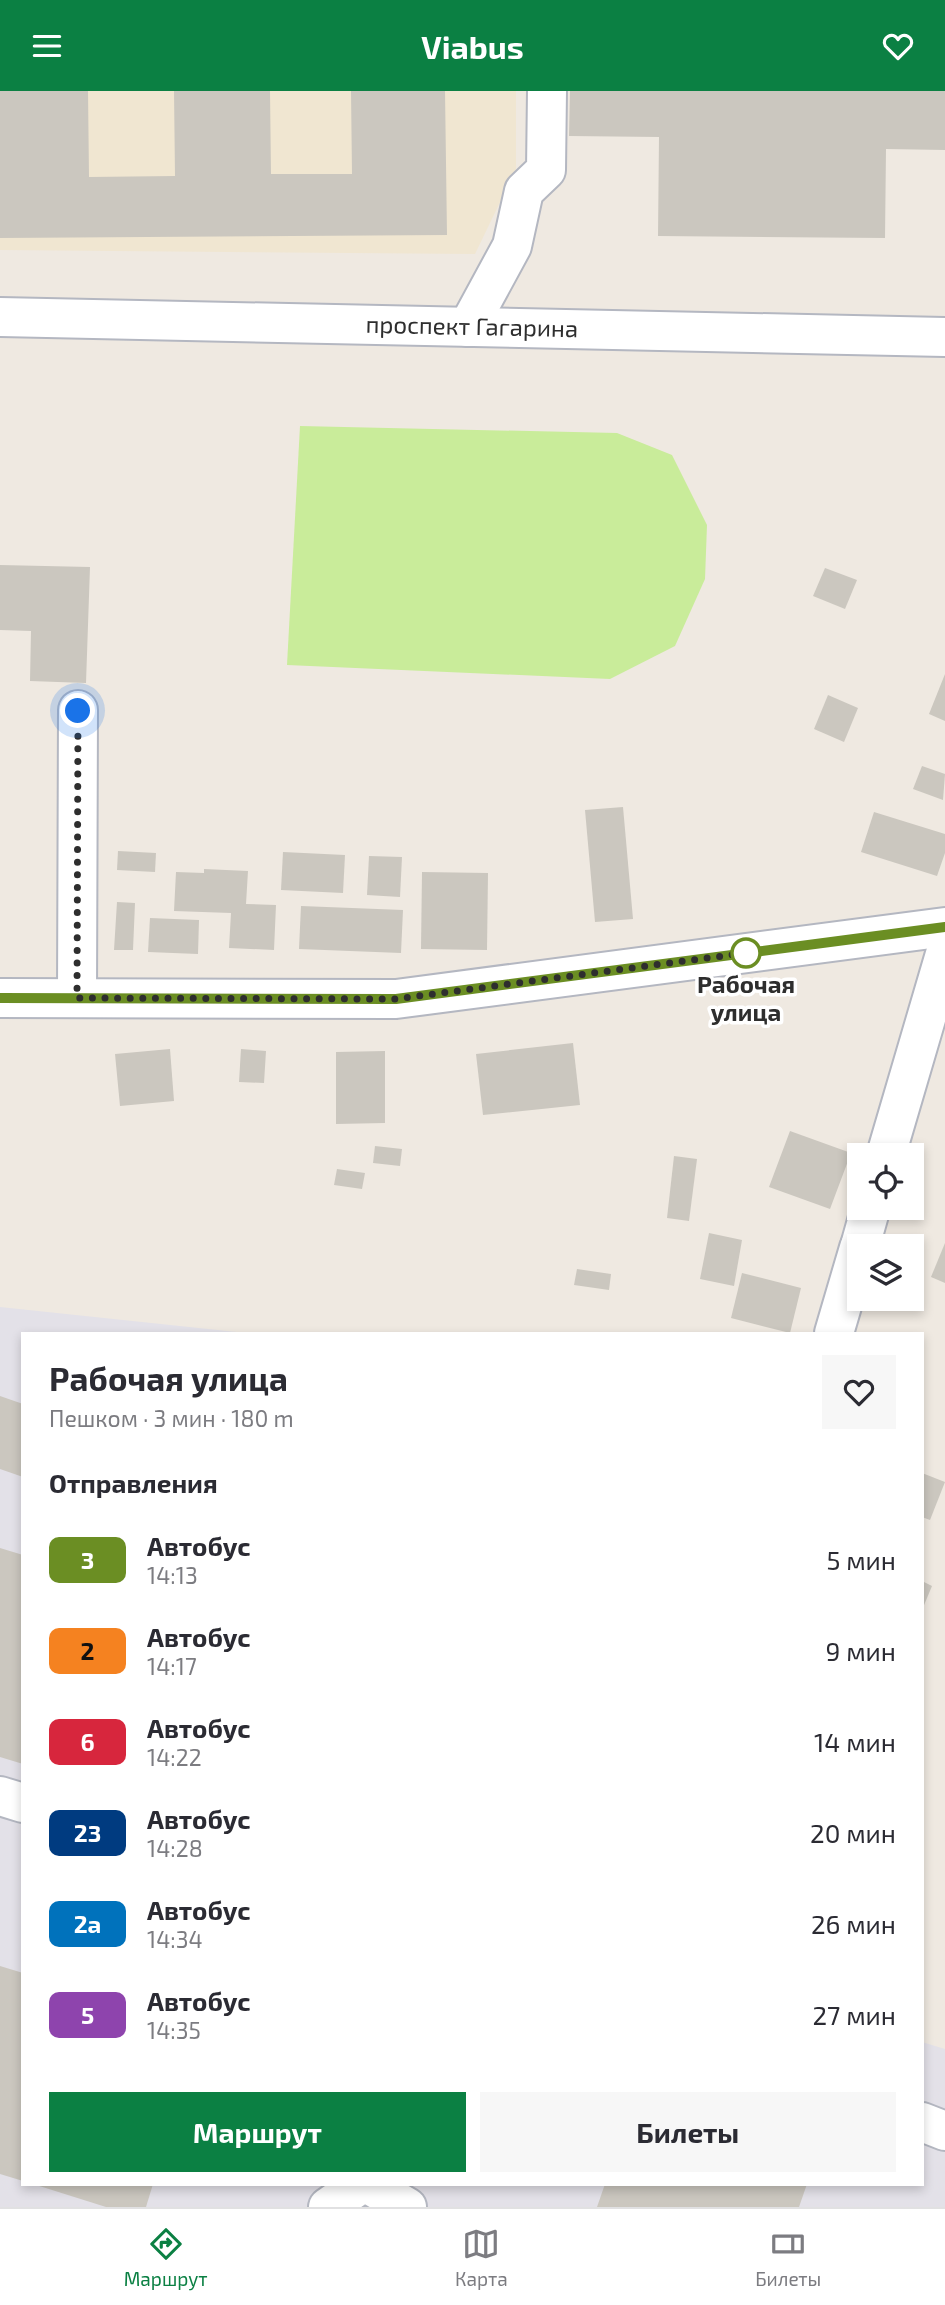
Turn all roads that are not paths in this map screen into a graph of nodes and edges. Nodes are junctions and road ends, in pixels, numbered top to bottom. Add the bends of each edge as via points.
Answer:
1 (547, 91) edge
2 (0, 317) edge
3 (468, 327) junction
4 (945, 337) edge
5 (78, 711) dead end
6 (945, 927) edge
7 (945, 954) edge
8 (0, 998) edge
9 (77, 998) junction
10 (890, 1143) edge
11 (847, 1290) edge
12 (834, 1332) edge
13 (0, 1796) edge
14 (21, 1802) edge
15 (924, 2123) edge
16 (945, 2131) edge
17 (359, 2186) edge
18 (371, 2186) edge
19 (328, 2207) edge
20 (407, 2207) edge

1 - 3 street via 546,170 524,191 512,246
2 - 3 street, проспект Гагарина
3 - 4 street, проспект Гагарина
5 - 9 street
6 - 9 street via 396,999
7 - 10 street
8 - 9 street
11 - 12 street
13 - 14 street
15 - 16 street
17 - 19 street
18 - 20 street

